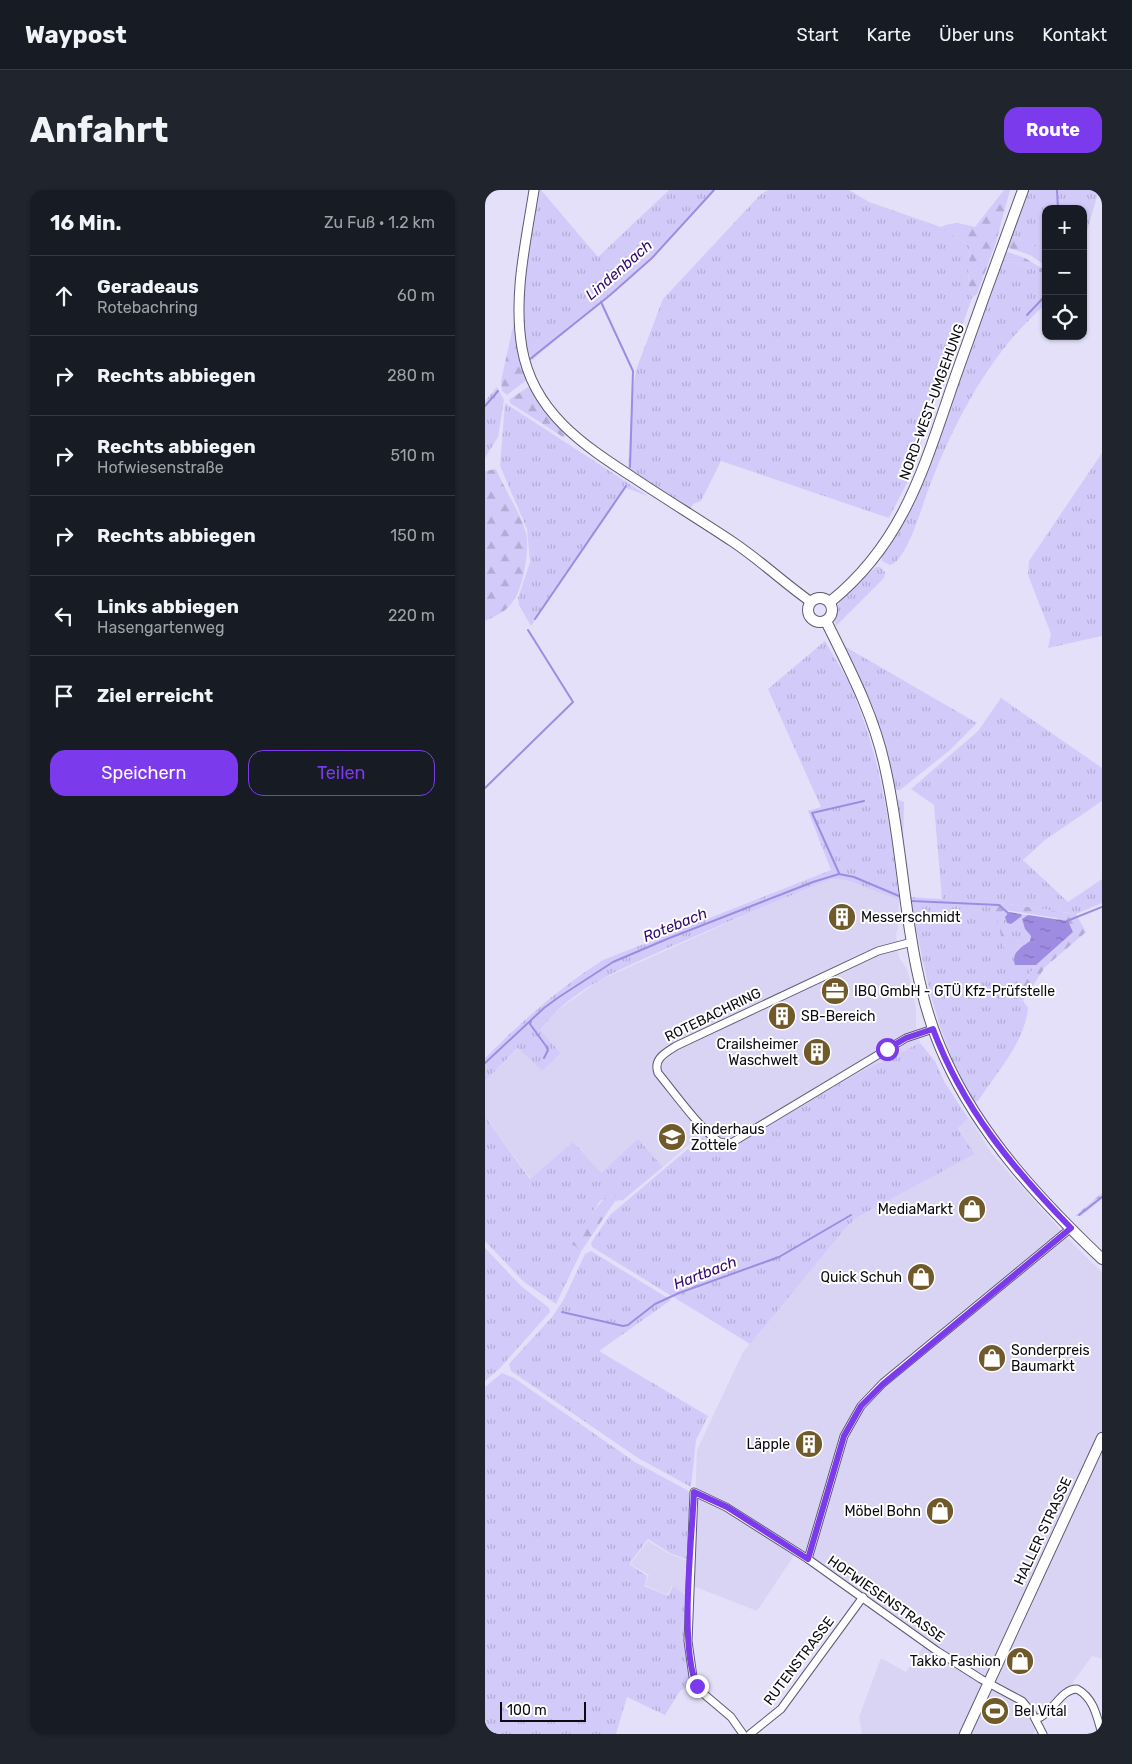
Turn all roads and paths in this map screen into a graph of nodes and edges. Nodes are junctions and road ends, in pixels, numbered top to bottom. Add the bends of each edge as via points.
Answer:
1 (534, 190) edge
2 (1023, 190) edge
3 (811, 602) junction
4 (830, 602) junction
5 (825, 621) junction
6 (912, 942) junction
7 (933, 1029) junction
8 (1071, 1228) junction
9 (1102, 1259) edge
10 (1102, 1438) edge
11 (1102, 1452) edge
12 (808, 1559) junction
13 (863, 1597) junction
14 (1011, 1636) junction
15 (993, 1686) junction
16 (1036, 1719) junction
17 (743, 1734) edge
18 (750, 1734) edge
19 (965, 1734) edge
20 (1043, 1734) edge
21 (1102, 1734) edge

1 - 3 street via 520,282 518,319 527,365 545,403 562,425 587,448 733,543
2 - 4 main road, NORD-WEST-UMGEHUNG via 913,496 875,559
3 - 4 main road via 819,598
3 - 5 main road via 808,610 811,618
4 - 5 main road via 832,613
5 - 6 main road via 877,733 886,769
6 - 7 main road
6 - 7 street, ROTEBACHRING via 878,951 676,1046 657,1060 656,1068 707,1131 726,1143 733,1142 906,1038
7 - 8 main road via 953,1074 986,1130 1013,1165
8 - 9 main road
8 - 12 street, HOFWIESENSTRASSE via 883,1384 861,1406 844,1436
10 - 14 main road, HALLER STRASSE via 1022,1606
11 - 14 main road, HALLER STRASSE
12 - 13 street, HOFWIESENSTRASSE
12 - 17 street via 727,1507 694,1492 688,1641 693,1677 701,1690 731,1717
13 - 15 street, HOFWIESENSTRASSE via 937,1651
13 - 18 street, RUTENSTRASSE via 781,1709
14 - 15 main road, HALLER STRASSE
15 - 16 street, HOFWIESENSTRASSE via 1023,1701
15 - 19 main road, HALLER STRASSE
16 - 20 street, HOFWIESENSTRASSE
16 - 21 street via 1052,1710 1067,1692 1077,1689 1093,1706

